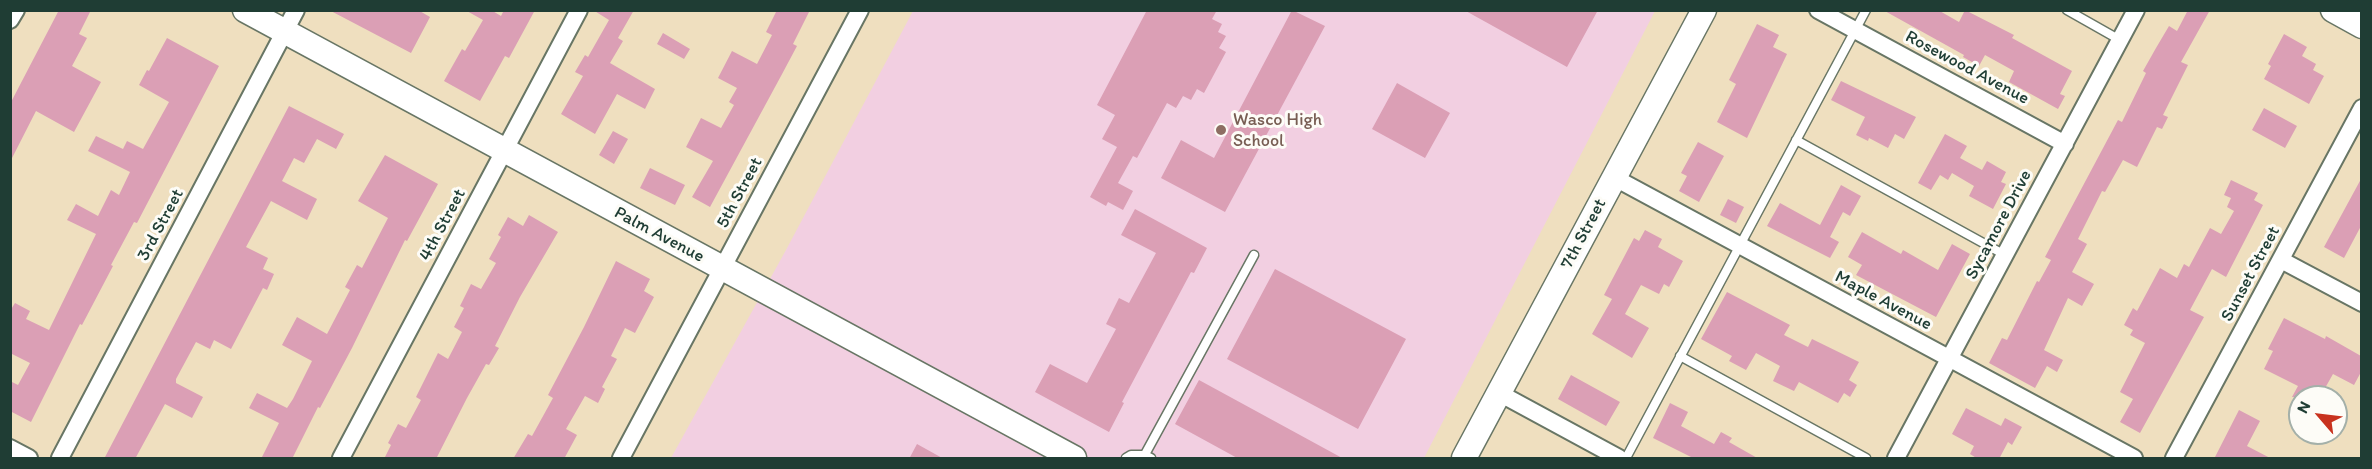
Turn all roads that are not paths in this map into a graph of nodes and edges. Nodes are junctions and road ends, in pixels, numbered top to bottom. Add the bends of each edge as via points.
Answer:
1 (16, 10) edge
2 (245, 10) edge
3 (296, 10) edge
4 (579, 10) edge
5 (860, 10) edge
6 (1704, 10) edge
7 (1818, 10) edge
8 (1866, 10) edge
9 (2067, 10) edge
10 (2136, 10) edge
11 (2333, 10) edge
12 (10, 20) edge
13 (2361, 26) edge
14 (1855, 30) junction
15 (285, 32) junction
16 (2120, 40) junction
17 (2361, 108) edge
18 (1796, 140) junction
19 (2065, 144) junction
20 (504, 151) junction
21 (1615, 178) junction
22 (1740, 246) junction
23 (1254, 255) dead end
24 (2005, 255) junction
25 (2280, 260) junction
26 (722, 268) junction
27 (2361, 303) edge
28 (1680, 356) junction
29 (1950, 359) junction
30 (1499, 393) junction
31 (10, 448) edge
32 (1146, 457) edge
33 (29, 459) edge
34 (60, 459) edge
35 (341, 459) edge
36 (621, 459) edge
37 (1074, 459) edge
38 (1126, 459) edge
39 (1464, 459) edge
40 (1619, 459) edge
41 (1626, 459) edge
42 (1866, 459) edge
43 (1896, 459) edge
44 (2133, 459) edge
45 (2174, 459) edge

1 - 12 street
2 - 15 main road, Palm Avenue
3 - 15 street, 3rd Street
4 - 20 street, 4th Street
5 - 26 street, 5th Street
6 - 21 main road, 7th Street
7 - 14 street, Rosewood Avenue
8 - 14 lane
9 - 16 lane
10 - 16 street, Sycamore Drive
11 - 13 main road
14 - 18 lane
14 - 19 street, Rosewood Avenue
15 - 20 main road, Palm Avenue
15 - 34 street, 3rd Street
16 - 19 street, Sycamore Drive
17 - 25 street, Sunset Street
18 - 22 lane
18 - 24 lane
19 - 24 street, Sycamore Drive
20 - 26 main road, Palm Avenue
20 - 35 street, 4th Street
21 - 22 street, Maple Avenue
21 - 30 main road, 7th Street
22 - 28 lane
22 - 29 street, Maple Avenue
23 - 32 lane
24 - 29 street, Sycamore Drive
25 - 27 street
25 - 45 street, Sunset Street
26 - 36 street, 5th Street
26 - 37 main road, Palm Avenue
28 - 41 lane
28 - 42 lane
29 - 43 street, Sycamore Drive
29 - 44 street, Maple Avenue
30 - 39 main road, 7th Street
30 - 40 street
31 - 33 street
32 - 38 lane via 1131,455

